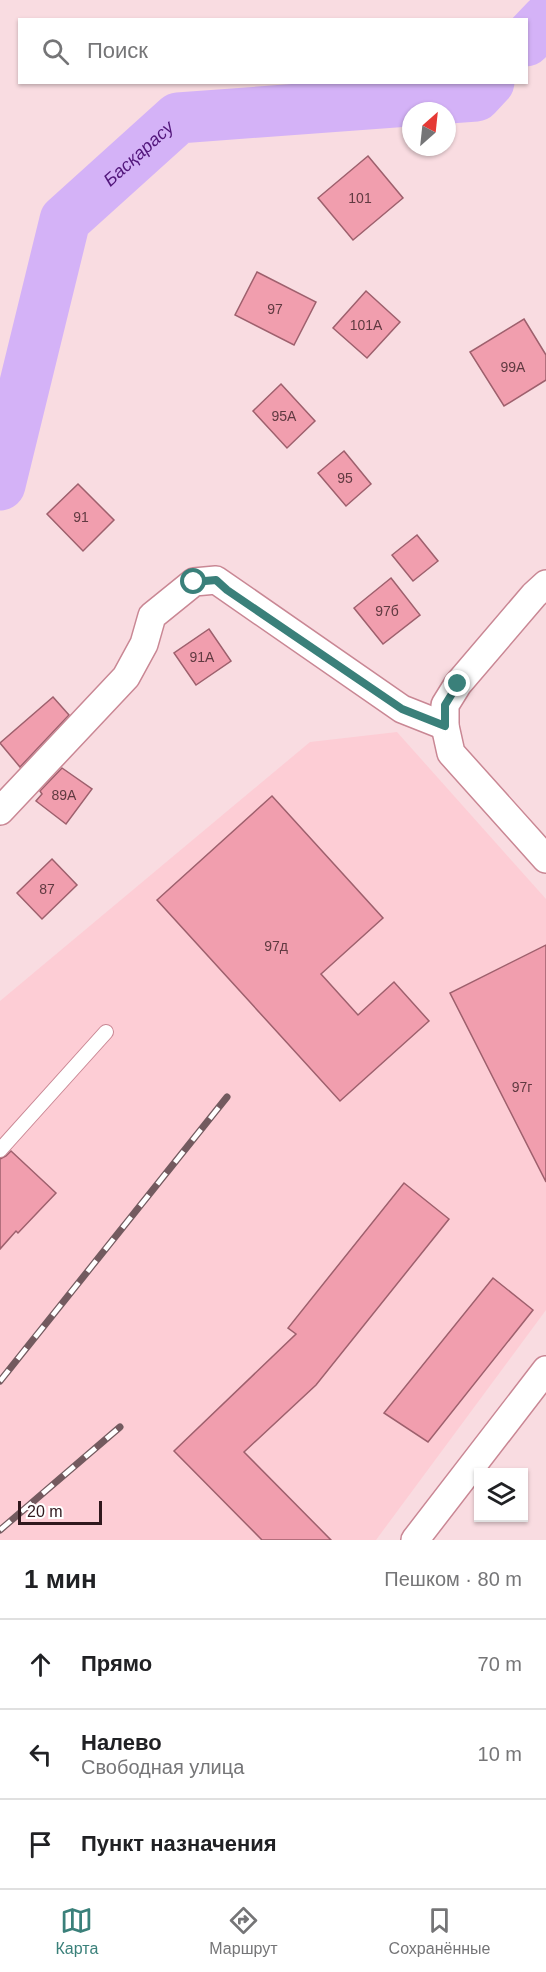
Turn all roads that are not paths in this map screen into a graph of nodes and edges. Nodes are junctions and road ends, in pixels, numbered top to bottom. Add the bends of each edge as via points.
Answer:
1 (546, 584) edge
2 (445, 726) junction
3 (0, 811) edge
4 (539, 847) edge
5 (106, 1032) dead end
6 (0, 1150) edge
7 (546, 1370) edge
8 (415, 1540) edge

1 - 2 street via 458,684 445,705
2 - 3 street via 402,709 216,580 194,582 152,616 144,644 126,677
2 - 4 street via 451,753
5 - 6 lane
7 - 8 street

